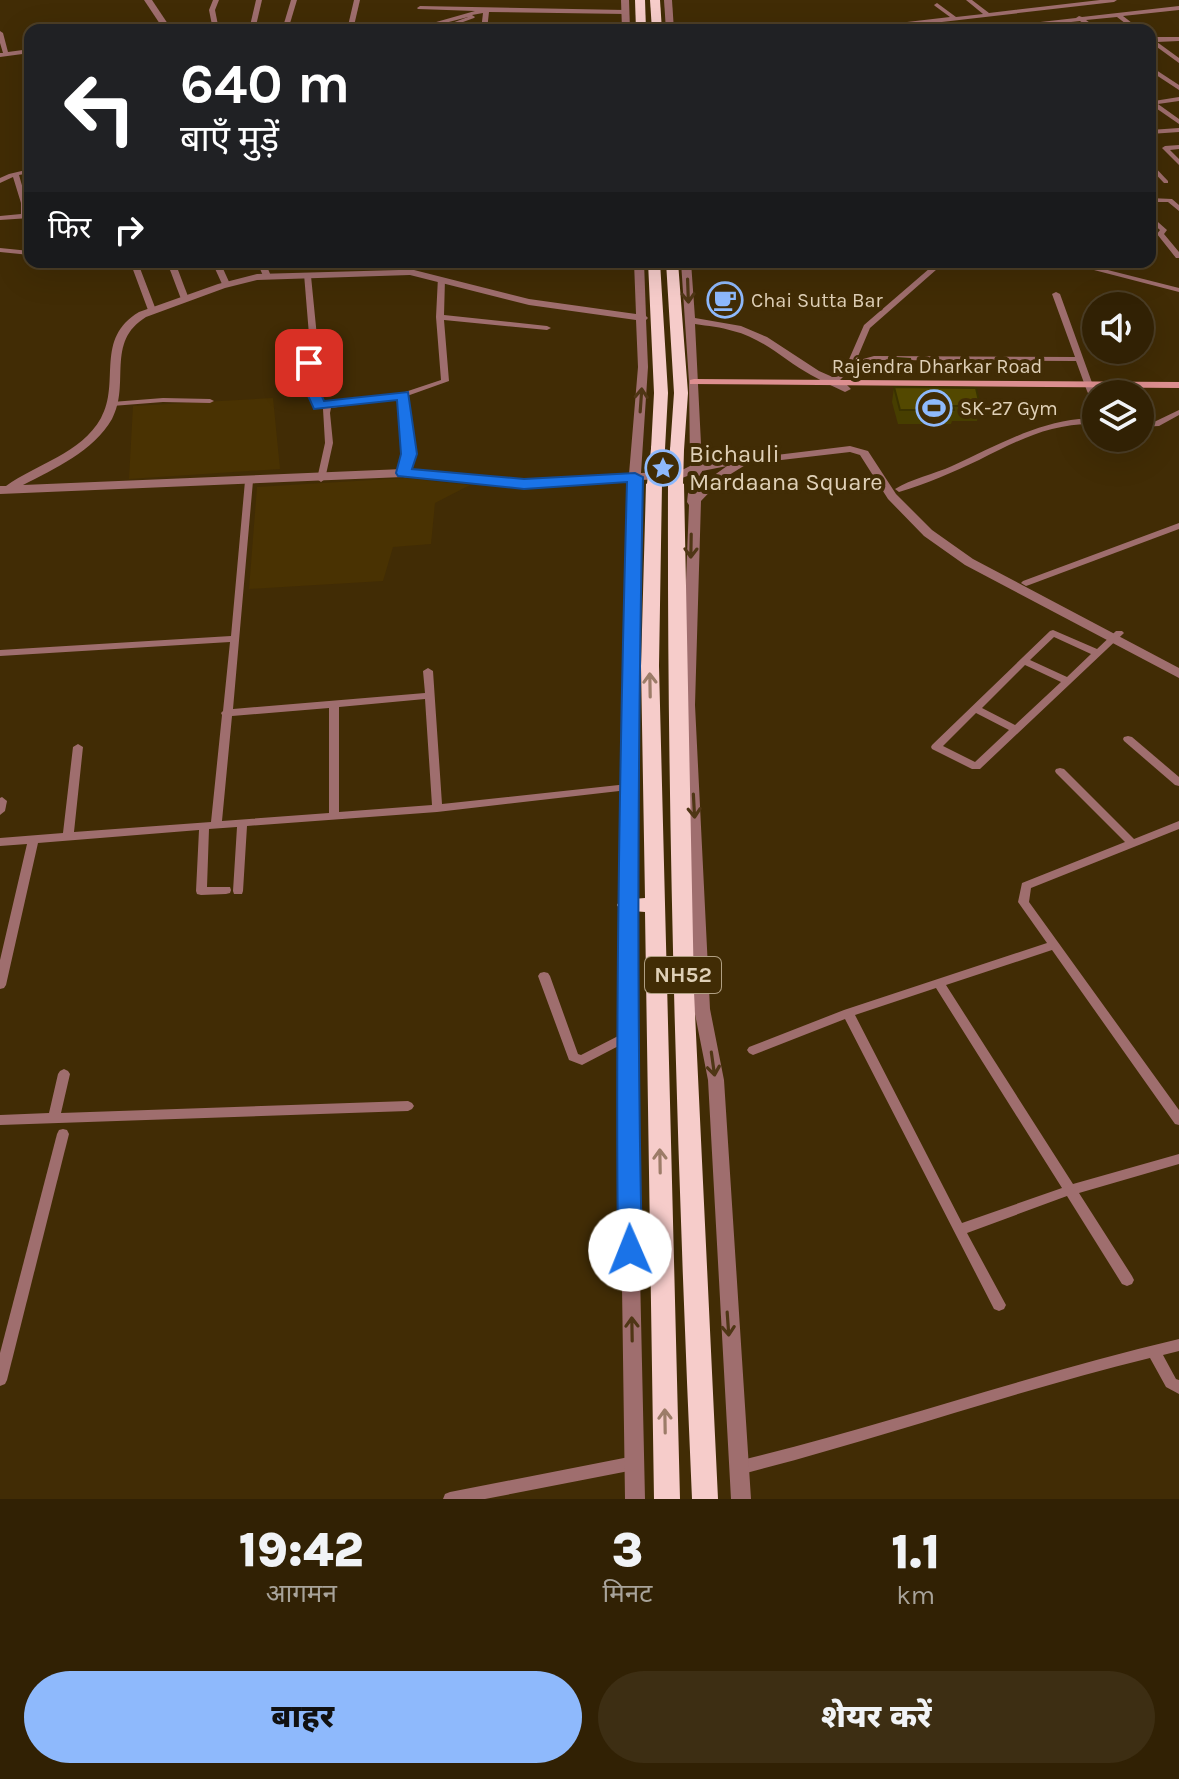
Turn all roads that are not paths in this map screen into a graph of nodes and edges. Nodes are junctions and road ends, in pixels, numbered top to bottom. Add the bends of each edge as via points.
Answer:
1 (148, 0) edge
2 (216, 0) edge
3 (259, 0) edge
4 (294, 0) edge
5 (357, 0) edge
6 (487, 0) edge
7 (625, 0) edge
8 (640, 0) edge
9 (655, 0) edge
10 (668, 0) edge
11 (969, 0) edge
12 (1028, 0) edge
13 (1114, 0) edge
14 (1150, 0) edge
15 (421, 4) edge
16 (937, 5) dead end
17 (1038, 8) junction
18 (1179, 8) edge
19 (1029, 9) junction
20 (486, 10) junction
21 (1162, 10) junction
22 (625, 12) junction
23 (987, 14) junction
24 (1117, 14) junction
25 (472, 15) junction
26 (954, 18) junction
27 (1079, 18) junction
28 (1045, 22) junction
29 (164, 24) edge
30 (215, 24) edge
31 (253, 24) edge
32 (287, 24) edge
33 (351, 24) edge
34 (415, 24) edge
35 (430, 24) edge
36 (456, 24) edge
37 (485, 24) edge
38 (626, 24) edge
39 (641, 24) edge
40 (657, 24) edge
41 (670, 24) edge
42 (907, 24) dead end
43 (1032, 24) edge
44 (1048, 24) edge
45 (1088, 24) edge
46 (1130, 24) edge
47 (0, 33) edge
48 (1179, 39) edge
49 (1156, 40) edge
50 (1156, 44) edge
51 (24, 53) edge
52 (2, 55) edge
53 (1179, 61) edge
54 (1156, 72) edge
55 (1179, 88) edge
56 (1179, 99) edge
57 (1156, 101) edge
58 (1156, 106) edge
59 (1179, 123) edge
60 (1156, 125) edge
61 (1179, 130) edge
62 (1156, 132) edge
63 (1179, 147) edge
64 (1179, 163) edge
65 (1156, 171) edge
66 (24, 172) edge
67 (15, 174) junction
68 (0, 181) edge
69 (1166, 182) dead end
70 (1156, 200) edge
71 (24, 203) edge
72 (1179, 209) edge
73 (24, 216) edge
74 (0, 218) edge
75 (1156, 223) edge
76 (0, 250) edge
77 (24, 252) edge
78 (1179, 256) edge
79 (136, 268) edge
80 (173, 268) edge
81 (219, 268) edge
82 (264, 268) edge
83 (383, 268) edge
84 (408, 268) edge
85 (644, 268) edge
86 (646, 268) edge
87 (672, 268) edge
88 (686, 268) edge
89 (934, 268) edge
90 (1091, 268) edge
91 (267, 276) junction
92 (307, 276) junction
93 (441, 279) junction
94 (226, 284) junction
95 (1179, 290) edge
96 (1056, 294) dead end
97 (185, 299) junction
98 (152, 310) junction
99 (440, 317) junction
100 (643, 318) junction
101 (689, 320) junction
102 (547, 328) dead end
103 (1078, 359) junction
104 (850, 365) junction
105 (1087, 380) edge
106 (840, 385) junction
107 (1179, 385) edge
108 (694, 386) junction
109 (1154, 386) edge
110 (1082, 388) edge
111 (1154, 390) edge
112 (1179, 391) edge
113 (403, 395) junction
114 (210, 401) dead end
115 (112, 404) junction
116 (328, 406) junction
117 (1179, 412) edge
118 (1082, 421) edge
119 (1154, 424) edge
120 (734, 463) junction
121 (696, 468) junction
122 (636, 472) junction
123 (403, 473) junction
124 (321, 479) junction
125 (249, 481) junction
126 (899, 489) junction
127 (4, 490) edge
128 (693, 502) junction
129 (1179, 526) edge
130 (1026, 583) junction
131 (1037, 595) junction
132 (1116, 636) junction
133 (235, 639) junction
134 (0, 653) edge
135 (1098, 653) junction
136 (1024, 661) junction
137 (1179, 664) edge
138 (428, 671) dead end
139 (1179, 674) edge
140 (1068, 681) junction
141 (429, 696) junction
142 (334, 704) junction
143 (976, 709) junction
144 (226, 713) junction
145 (1017, 730) junction
146 (1128, 739) dead end
147 (78, 747) dead end
148 (1060, 771) dead end
149 (1179, 783) edge
150 (628, 787) junction
151 (437, 808) junction
152 (334, 817) junction
153 (242, 823) junction
154 (1179, 825) edge
155 (210, 826) junction
156 (68, 837) junction
157 (33, 840) junction
158 (0, 842) edge
159 (1132, 843) junction
160 (627, 905) junction
161 (655, 905) junction
162 (1054, 945) junction
163 (544, 976) dead end
164 (939, 983) junction
165 (0, 985) edge
166 (693, 990) junction
167 (848, 1013) junction
168 (626, 1037) junction
169 (753, 1050) dead end
170 (64, 1074) dead end
171 (408, 1106) dead end
172 (54, 1118) junction
173 (0, 1120) edge
174 (1179, 1120) edge
175 (63, 1134) dead end
176 (1179, 1159) edge
177 (1070, 1190) junction
178 (959, 1230) junction
179 (1127, 1280) dead end
180 (999, 1305) dead end
181 (1179, 1345) edge
182 (1153, 1351) junction
183 (0, 1380) edge
184 (1179, 1388) edge
185 (634, 1463) junction
186 (738, 1468) junction
187 (450, 1499) edge
188 (635, 1499) edge
189 (667, 1499) edge
190 (705, 1499) edge
191 (741, 1499) edge

1 - 29 street
2 - 30 street
3 - 31 street
4 - 32 street
5 - 33 street
6 - 20 street
7 - 22 street
8 - 39 highway
9 - 40 highway
10 - 41 street
11 - 23 street
12 - 17 street
13 - 17 street
14 - 21 street
15 - 20 street
15 - 34 street
16 - 26 street
17 - 19 street
18 - 21 street
19 - 23 street
19 - 28 street
20 - 22 street
20 - 25 street
20 - 37 street
21 - 24 street
22 - 38 street
23 - 26 street
24 - 27 street
24 - 46 street
25 - 35 street
25 - 36 street
26 - 42 street
27 - 28 street
27 - 45 street
28 - 43 street
28 - 44 street
47 - 52 street
48 - 49 street
50 - 53 street
51 - 52 street
54 - 55 street
56 - 57 street
58 - 59 street
59 - 60 street
61 - 62 street
63 - 64 street via 1165,148
65 - 69 street
66 - 67 street
67 - 68 street
67 - 71 street
70 - 72 street via 1170,200
73 - 74 street
75 - 78 street
76 - 77 street
79 - 98 street
80 - 97 street
81 - 94 street
82 - 91 street
83 - 92 street
84 - 93 street
85 - 100 street
161 -> 86 highway, NH52, bridge via 650,666 661,393 657,306
87 - 166 highway, NH52, bridge via 681,393 675,619 681,890
88 -> 101 street
89 - 104 street via 867,327
90 - 95 street
91 - 92 street
91 - 94 street
92 - 116 street via 314,347 307,378 319,406
93 - 99 street
93 - 100 street via 529,302
94 - 97 street
96 - 103 street
97 - 98 street
98 - 115 street via 128,326 119,345
99 - 102 street
99 - 113 street via 445,381
122 -> 100 street
101 - 106 street via 737,328 763,339
101 - 108 street
103 - 104 street via 874,358
103 - 105 street
104 - 106 street
106 - 108 main road, Rajendra Dharkar Road
106 - 110 main road, Rajendra Dharkar Road
107 - 109 main road, Rajendra Dharkar Road
108 - 121 street
111 - 112 main road, Rajendra Dharkar Road
113 - 116 street
113 - 123 street via 409,454
114 - 115 street
115 - 127 street via 104,423 72,453
116 - 124 street via 329,443
117 - 119 street
118 - 126 street via 1038,428
120 - 121 street
120 - 126 street via 809,446 862,445 876,454
120 - 128 street
120 - 131 street via 835,449 864,453 892,496 928,533 969,562
121 - 122 street via 682,474
121 - 128 street
122 - 123 street via 524,484
122 - 150 street
123 - 124 street
124 - 125 street
125 - 127 street
125 - 133 street
126 - 130 street via 933,525
128 -> 166 street via 688,705
129 - 130 street
130 - 131 street
131 - 132 street
132 - 135 street
132 - 137 street
132 - 139 street
133 - 134 street
133 - 144 street
135 - 136 street via 1053,633
135 - 140 street
136 - 140 street
136 - 143 street
138 - 141 street
140 - 145 street
141 - 142 street
141 - 151 street
142 - 144 street
142 - 152 street
143 - 145 street
143 - 145 street via 936,747 976,767
144 - 155 street
146 - 149 street
147 - 156 street
148 - 159 street
150 - 151 street
150 - 160 street
151 - 152 street
152 - 153 street
153 - 155 street
153 - 155 street via 232,890 201,891
154 - 159 street
155 - 156 street
156 - 157 street
157 - 158 street
157 - 165 street
159 - 162 street via 1026,886 1023,902
160 - 161 highway
160 - 168 street
189 -> 161 highway, NH52
162 - 164 street
162 - 174 street
163 - 168 street via 573,1057 582,1060
164 - 167 street
164 - 177 street
166 -> 186 street via 702,1009 716,1080
166 - 190 highway, NH52 via 684,1060
167 - 169 street
167 - 178 street
185 -> 168 street
170 - 172 street
171 - 172 street
172 - 173 street
175 - 183 street
176 - 177 street
177 - 178 street
177 - 179 street
178 - 180 street
181 - 182 street
182 - 184 street
182 - 186 street via 1085,1366 808,1452
185 - 187 street
185 - 188 street
186 - 191 street

